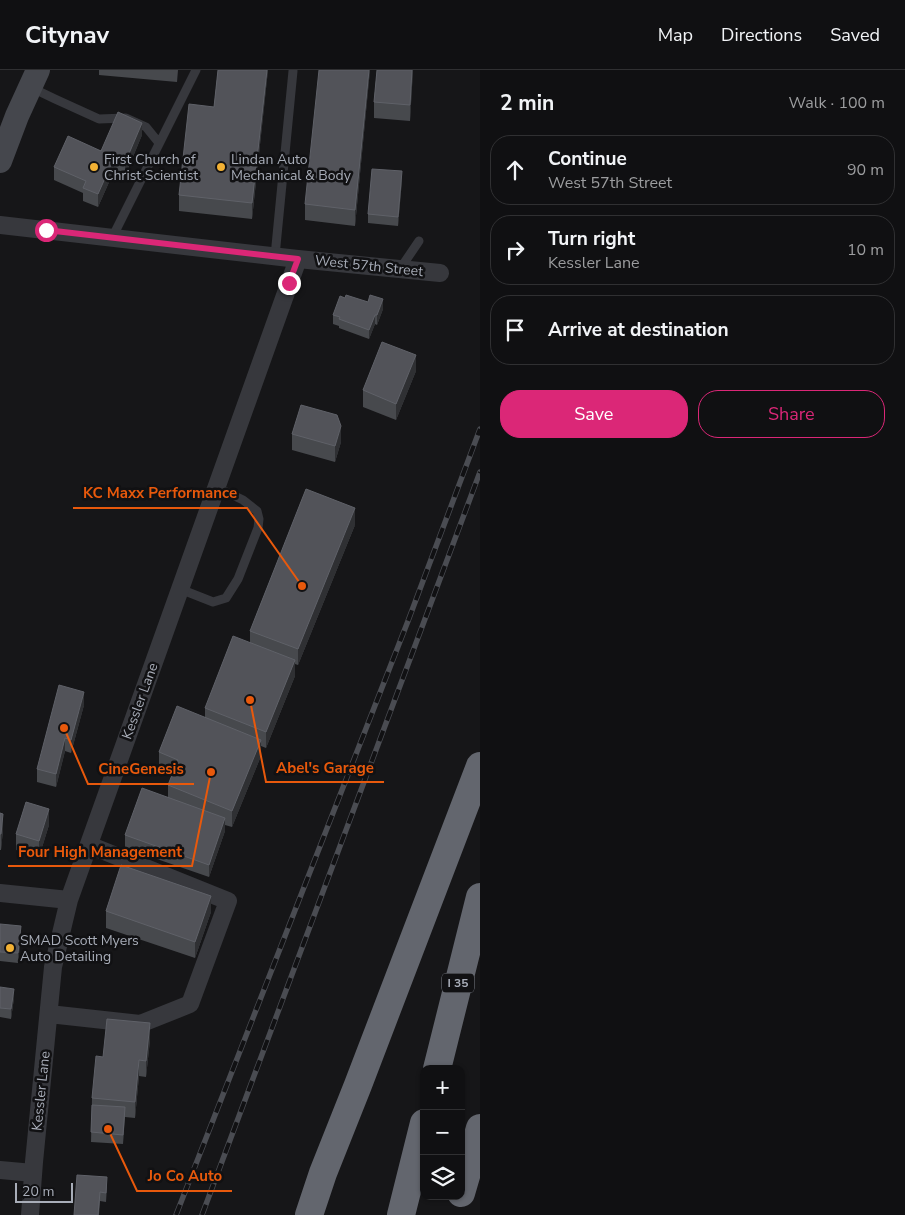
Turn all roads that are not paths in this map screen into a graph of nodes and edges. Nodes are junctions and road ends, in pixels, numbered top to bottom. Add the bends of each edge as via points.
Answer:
1 (196, 70) edge
2 (293, 71) edge
3 (33, 75) edge
4 (159, 143) junction
5 (0, 161) edge
6 (0, 225) edge
7 (112, 238) junction
8 (419, 241) dead end
9 (275, 256) junction
10 (298, 259) junction
11 (400, 269) junction
12 (440, 273) dead end
13 (216, 487) junction
14 (180, 589) junction
15 (480, 766) edge
16 (89, 845) junction
17 (0, 893) edge
18 (480, 896) edge
19 (69, 900) junction
20 (49, 1014) junction
21 (438, 1065) edge
22 (480, 1128) edge
23 (420, 1140) edge
24 (0, 1170) edge
25 (33, 1173) junction
26 (465, 1179) edge
27 (459, 1200) edge
28 (30, 1215) edge
29 (309, 1215) edge
30 (401, 1215) edge
31 (455, 1215) edge

1 - 4 lane
2 - 9 lane
3 - 4 lane via 55,99 99,119 126,118 146,127
3 - 5 main road
4 - 7 lane
6 - 7 street, West 57th Street
7 - 9 street, West 57th Street
8 - 11 lane
9 - 10 street, West 57th Street
10 - 11 street, West 57th Street
10 - 13 street, Kessler Lane
11 - 12 street, West 57th Street
13 - 14 street, Kessler Lane
13 - 14 lane via 258,511 258,528 238,578 226,598 213,602
14 - 16 street, Kessler Lane
15 - 29 highway
16 - 19 street, Kessler Lane
16 - 20 street via 228,900 190,1004 140,1024
17 - 19 street
18 - 21 highway, I 35
19 - 20 street, Kessler Lane via 54,967
20 - 25 street, Kessler Lane
22 - 26 highway
23 - 30 highway
24 - 25 street
25 - 28 street, Kessler Lane
27 - 31 highway

